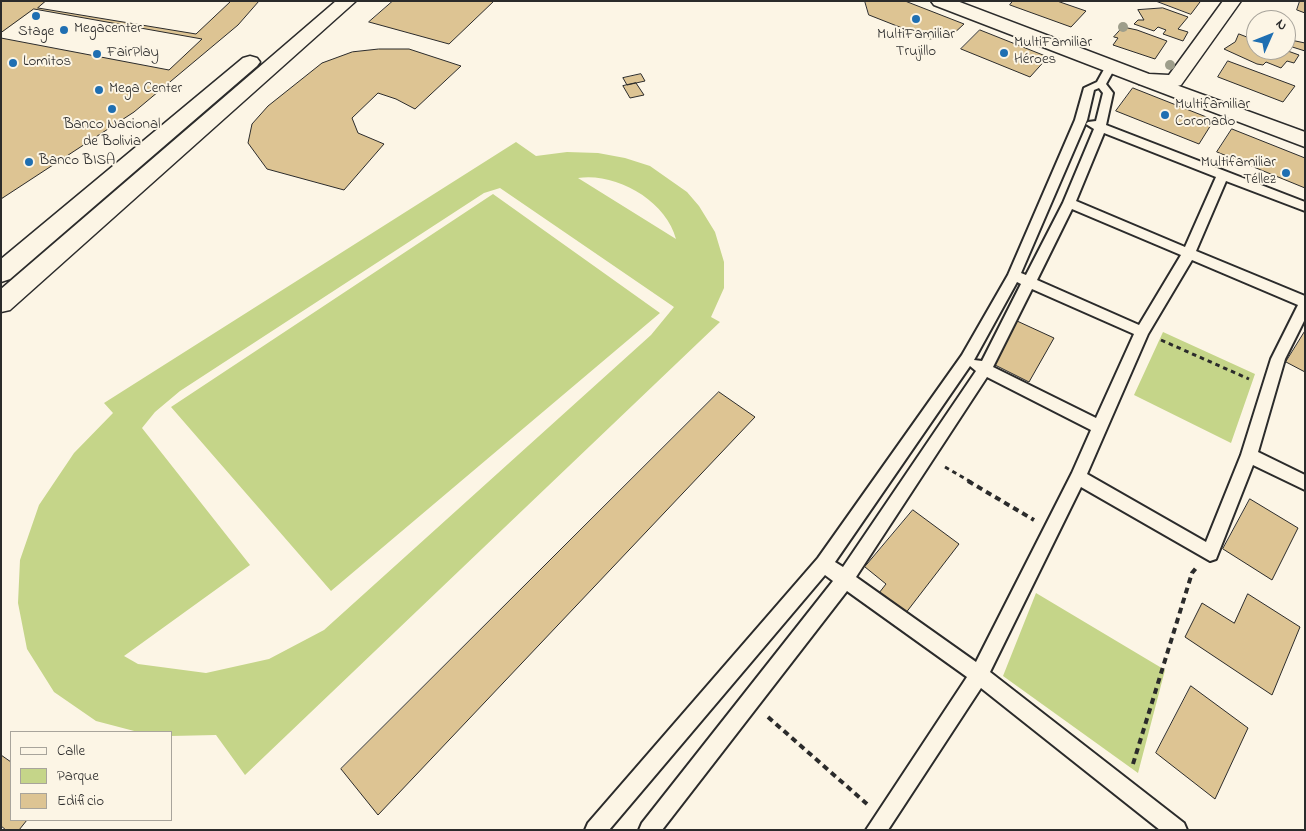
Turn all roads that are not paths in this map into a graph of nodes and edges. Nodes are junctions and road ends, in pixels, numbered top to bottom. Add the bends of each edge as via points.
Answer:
1 (322, 1) edge
2 (347, 1) edge
3 (940, 1) edge
4 (966, 1) edge
5 (1232, 1) edge
6 (986, 10) edge
7 (1111, 66) junction
8 (1146, 80) junction
9 (1174, 81) junction
10 (1101, 84) junction
11 (1081, 120) junction
12 (1100, 128) junction
13 (1299, 133) edge
14 (1222, 175) junction
15 (1069, 203) junction
16 (1305, 207) edge
17 (1189, 252) junction
18 (3, 272) edge
19 (1014, 275) junction
20 (1029, 282) junction
21 (1, 303) edge
22 (1305, 303) edge
23 (1142, 332) junction
24 (967, 359) junction
25 (985, 369) junction
26 (1101, 428) junction
27 (1249, 455) junction
28 (1078, 477) junction
29 (1305, 483) edge
30 (824, 564) junction
31 (845, 579) junction
32 (979, 675) junction
33 (880, 824) edge
34 (595, 830) edge
35 (649, 830) edge
36 (1177, 830) edge

1 - 18 main road
2 - 21 main road
3 - 6 main road
4 - 6 main road
5 - 9 main road
6 - 7 main road
6 - 9 main road
7 - 8 main road
7 - 10 lane
8 - 9 main road
8 - 13 main road
9 - 13 main road
10 - 11 lane via 1089,88
10 - 12 lane via 1108,94
11 - 12 lane
11 - 19 lane
12 - 14 lane
12 - 15 lane
14 - 16 lane
14 - 17 lane
15 - 17 lane
15 - 20 lane
17 - 22 lane
17 - 23 lane
19 - 20 lane
19 - 24 lane
20 - 23 lane
20 - 25 lane
22 - 27 lane via 1278,359
23 - 26 lane
24 - 25 lane
24 - 30 lane
25 - 26 lane
25 - 31 lane
26 - 28 lane
27 - 28 lane via 1210,553
27 - 29 lane
28 - 32 lane
30 - 31 lane
30 - 34 lane
31 - 32 lane
31 - 35 lane
32 - 33 lane
32 - 36 lane

